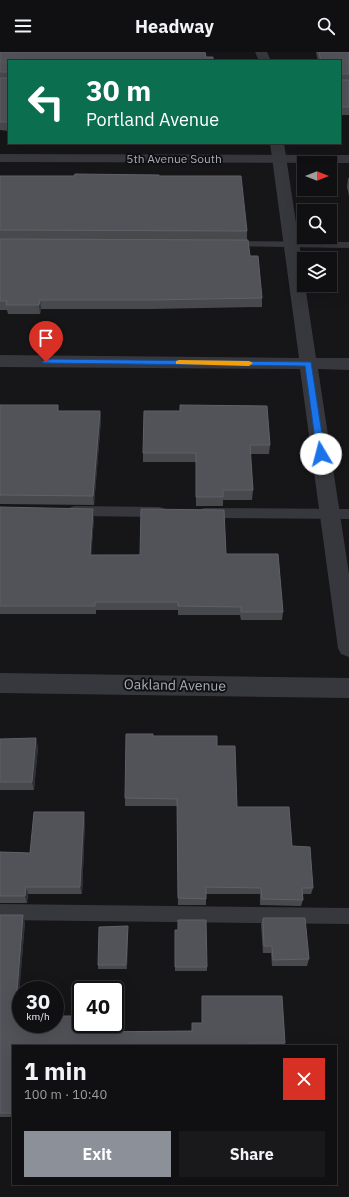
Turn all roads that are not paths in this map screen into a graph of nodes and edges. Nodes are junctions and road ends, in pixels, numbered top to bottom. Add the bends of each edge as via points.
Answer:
1 (277, 144) edge
2 (0, 158) edge
3 (279, 159) junction
4 (349, 159) edge
5 (223, 244) edge
6 (292, 244) junction
7 (349, 245) edge
8 (0, 361) edge
9 (308, 364) junction
10 (349, 364) edge
11 (63, 511) edge
12 (173, 512) edge
13 (189, 513) edge
14 (339, 514) edge
15 (349, 648) edge
16 (0, 683) edge
17 (349, 688) edge
18 (0, 912) edge
19 (349, 916) edge

1 - 3 street
2 - 3 street, 5th Avenue South
3 - 4 street, 5th Avenue South
3 - 6 street
5 - 6 lane
6 - 7 lane
6 - 9 street
8 - 9 street
9 - 10 street
9 - 14 street
11 - 12 lane
13 - 14 lane
14 - 15 street
16 - 17 street, Oakland Avenue
18 - 19 lane

